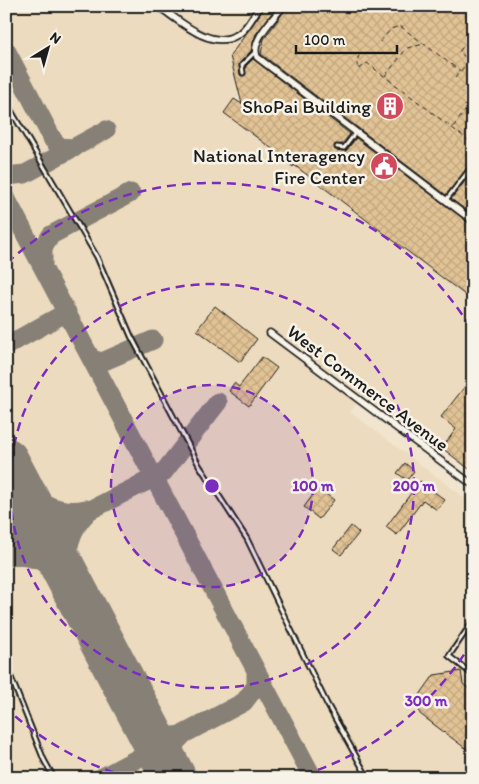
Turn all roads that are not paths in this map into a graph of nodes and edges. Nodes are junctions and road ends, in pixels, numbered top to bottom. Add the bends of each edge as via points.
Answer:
1 (158, 6) edge
2 (260, 6) edge
3 (283, 6) edge
4 (255, 52) junction
5 (243, 73) dead end
6 (6, 102) edge
7 (356, 132) junction
8 (337, 147) dead end
9 (473, 165) edge
10 (446, 200) junction
11 (473, 221) edge
12 (270, 333) dead end
13 (473, 485) edge
14 (473, 622) edge
15 (6, 665) edge
16 (473, 675) edge
17 (54, 778) edge
18 (368, 778) edge

1 - 2 street via 205,37 216,40 236,36
3 - 4 street via 258,41
4 - 5 lane via 242,65
4 - 7 street via 262,62
6 - 18 lane via 97,257 131,336 199,465 247,540
7 - 8 lane via 344,148
7 - 10 street
9 - 10 lane
10 - 11 street
12 - 13 street, West Commerce Avenue
14 - 16 lane via 449,656
15 - 17 lane

